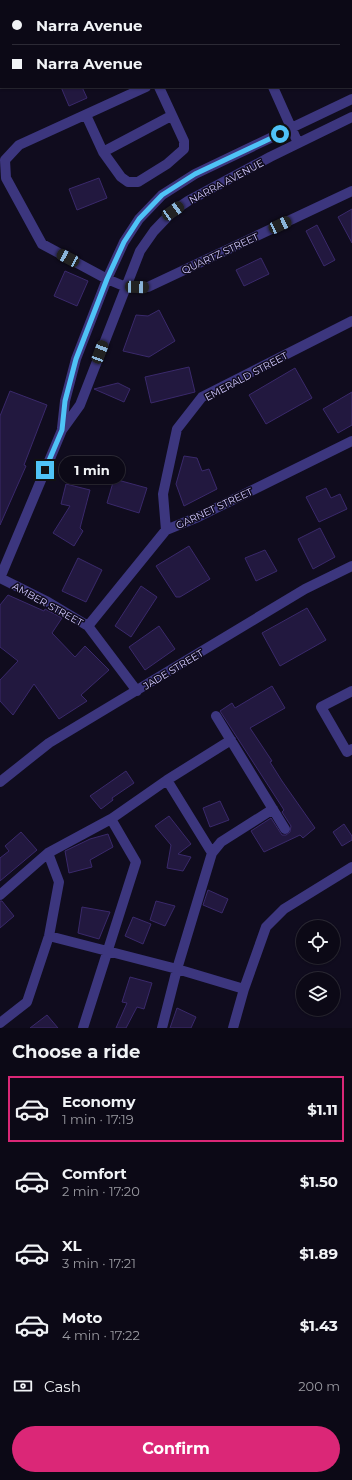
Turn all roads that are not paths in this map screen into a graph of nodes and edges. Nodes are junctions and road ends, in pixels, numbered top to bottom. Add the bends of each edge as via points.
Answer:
1 (144, 88) edge
2 (159, 88) edge
3 (273, 88) edge
4 (352, 99) edge
5 (86, 115) junction
6 (172, 116) junction
7 (352, 117) edge
8 (291, 128) junction
9 (298, 143) junction
10 (103, 152) junction
11 (352, 191) edge
12 (107, 279) junction
13 (126, 287) junction
14 (352, 321) edge
15 (70, 381) junction
16 (87, 387) junction
17 (62, 430) junction
18 (352, 441) edge
19 (166, 530) junction
20 (352, 566) edge
21 (0, 578) edge
22 (88, 626) junction
23 (137, 691) junction
24 (352, 691) edge
25 (216, 716) dead end
26 (231, 740) junction
27 (352, 749) edge
28 (166, 780) junction
29 (0, 782) edge
30 (273, 809) junction
31 (112, 819) junction
32 (286, 829) dead end
33 (48, 853) junction
34 (212, 853) junction
35 (352, 867) edge
36 (0, 895) edge
37 (49, 936) junction
38 (108, 951) junction
39 (177, 969) junction
40 (244, 989) junction
41 (0, 1023) edge
42 (83, 1028) edge
43 (162, 1028) edge
44 (233, 1028) edge

1 - 5 street
2 - 6 street
3 - 8 street
4 - 8 street, NARRA AVENUE
5 - 10 street
5 - 12 street, QUARTZ STREET via 19,146 6,160 6,178 42,244
6 - 10 street
6 - 10 street via 184,141 184,149 167,164 138,182 128,182
7 - 9 street, NARRA AVENUE
8 - 9 street
8 - 12 street, NARRA AVENUE via 195,174 162,195 139,219 124,242
9 - 13 street, NARRA AVENUE via 188,200 173,211 154,231 140,252
11 - 13 street, QUARTZ STREET via 148,287
12 - 13 street, QUARTZ STREET
12 - 15 street, NARRA AVENUE
13 - 16 street, NARRA AVENUE
14 - 19 street, EMERALD STREET via 202,397 177,429 163,494
15 - 16 street
15 - 17 street, NARRA AVENUE
16 - 17 street, NARRA AVENUE via 80,405
17 - 21 street, NARRA AVENUE
18 - 19 street, GARNET STREET via 198,518
19 - 22 street, GARNET STREET
20 - 23 street, JADE STREET via 305,589
21 - 22 street, AMBER STREET
22 - 23 street, AMBER STREET
23 - 29 street, JADE STREET via 49,743
24 - 27 street via 321,707 347,752
25 - 26 street
26 - 28 street
26 - 30 street
28 - 31 street
28 - 34 street
30 - 32 street
30 - 34 street via 221,842
31 - 33 street
31 - 38 street via 136,862
33 - 36 street
33 - 37 street via 59,882
34 - 39 street
35 - 40 street via 284,909 266,927
37 - 38 street
37 - 41 street via 27,1002
38 - 39 street
38 - 42 street
39 - 40 street
39 - 43 street
40 - 44 street

